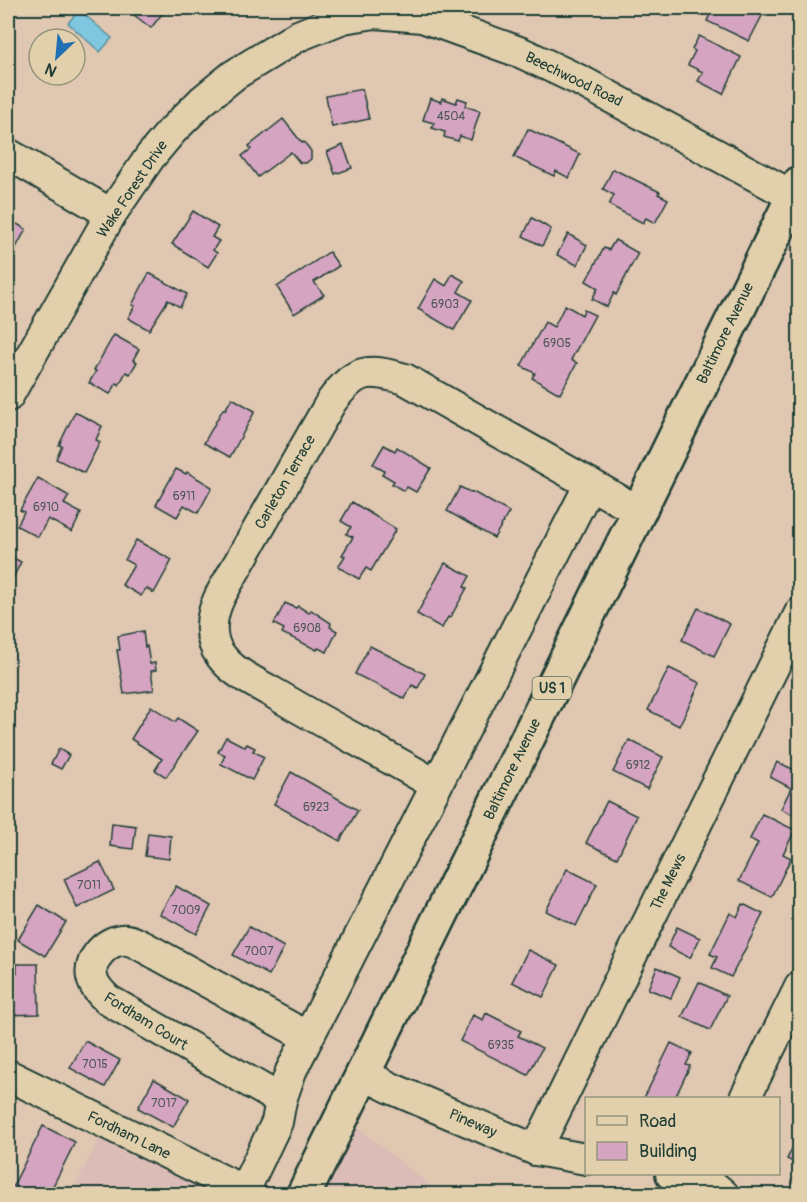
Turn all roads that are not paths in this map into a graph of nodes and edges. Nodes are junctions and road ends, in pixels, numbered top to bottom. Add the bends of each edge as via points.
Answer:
1 (339, 13) edge
2 (8, 154) edge
3 (797, 193) edge
4 (111, 214) junction
5 (8, 396) edge
6 (590, 484) junction
7 (638, 511) junction
8 (800, 613) edge
9 (436, 785) junction
10 (800, 987) edge
11 (308, 1037) junction
12 (363, 1074) junction
13 (8, 1075) edge
14 (745, 1097) edge
15 (280, 1100) junction
16 (536, 1150) junction
17 (585, 1159) edge
18 (680, 1175) edge
19 (712, 1182) edge
20 (247, 1193) edge
21 (304, 1194) edge

1 - 3 street, Beechwood Road via 422,17 522,53
1 - 4 street, Wake Forest Drive via 234,75 202,101 150,157
2 - 4 street
3 - 7 main road, Baltimore Avenue / US 1
4 - 5 street, Wake Forest Drive
6 - 7 street, Carleton Terrace
6 - 9 street
6 - 9 street, Carleton Terrace via 405,379 381,372 362,373 345,384 332,402 220,596 213,612 213,641 233,668
7 - 12 main road, Baltimore Avenue / US 1
8 - 16 street, The Mews
9 - 11 street
10 - 14 street
11 - 15 street
11 - 15 street, Fordham Court via 127,940 111,943 94,961 91,975 108,1000
12 - 16 street, Pineway
12 - 21 main road, Baltimore Avenue / US 1
13 - 20 street, Fordham Lane
15 - 20 street via 277,1122
16 - 17 street, Pineway
18 - 19 street

